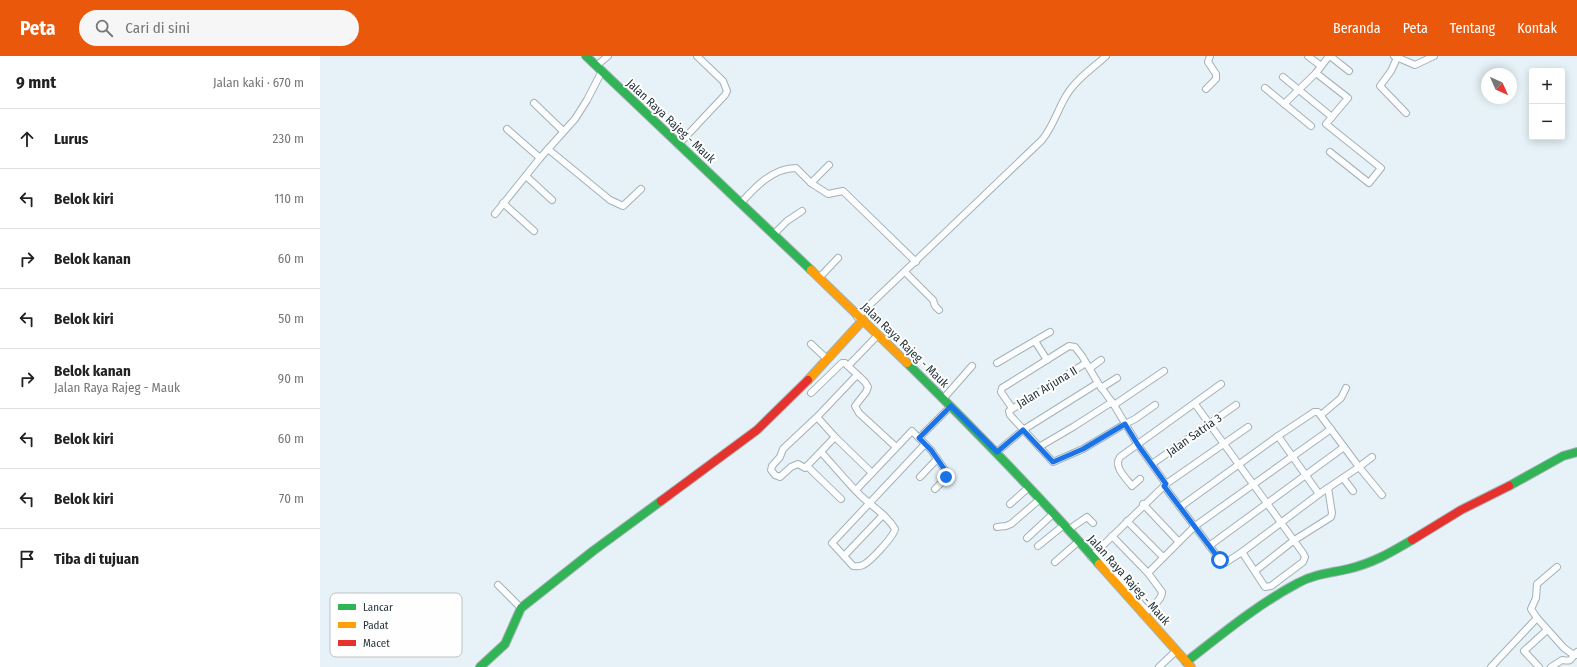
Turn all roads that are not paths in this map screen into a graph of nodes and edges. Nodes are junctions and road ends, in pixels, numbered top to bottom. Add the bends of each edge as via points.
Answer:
1 (586, 56) edge
2 (608, 56) edge
3 (1106, 56) edge
4 (1210, 56) edge
5 (1308, 56) edge
6 (1330, 56) edge
7 (1434, 56) edge
8 (699, 57) edge
9 (1395, 57) edge
10 (1321, 66) junction
11 (599, 69) junction
12 (1349, 71) dead end
13 (1316, 73) junction
14 (1283, 77) dead end
15 (1265, 88) dead end
16 (1206, 89) dead end
17 (1299, 90) junction
18 (534, 103) dead end
19 (1284, 104) junction
20 (1406, 113) dead end
21 (1332, 117) junction
22 (1311, 126) dead end
23 (507, 129) dead end
24 (563, 131) junction
25 (678, 145) junction
26 (548, 149) junction
27 (1330, 152) dead end
28 (540, 158) junction
29 (829, 165) dead end
30 (526, 176) junction
31 (812, 183) junction
32 (641, 189) dead end
33 (552, 200) dead end
34 (504, 203) junction
35 (741, 203) junction
36 (802, 210) dead end
37 (495, 214) dead end
38 (534, 231) dead end
39 (774, 234) junction
40 (838, 258) dead end
41 (916, 262) junction
42 (905, 272) junction
43 (819, 278) junction
44 (939, 310) dead end
45 (860, 318) junction
46 (1050, 332) dead end
47 (877, 336) junction
48 (1035, 341) junction
49 (810, 344) dead end
50 (827, 359) junction
51 (1047, 360) junction
52 (1101, 360) dead end
53 (997, 363) dead end
54 (1088, 365) junction
55 (848, 366) junction
56 (972, 366) dead end
57 (1164, 371) dead end
58 (858, 375) junction
59 (1117, 378) dead end
60 (1221, 384) dead end
61 (1100, 385) junction
62 (1346, 388) dead end
63 (811, 393) dead end
64 (943, 399) junction
65 (1113, 403) junction
66 (1195, 404) junction
67 (1236, 404) dead end
68 (1155, 405) dead end
69 (951, 406) junction
70 (1010, 410) junction
71 (1321, 415) junction
72 (817, 417) junction
73 (1125, 424) junction
74 (1210, 424) junction
75 (1248, 427) dead end
76 (1331, 429) junction
77 (1023, 430) junction
78 (1278, 436) junction
79 (835, 437) junction
80 (919, 438) junction
81 (925, 444) junction
82 (1224, 444) junction
83 (1138, 445) junction
84 (896, 447) junction
85 (1039, 447) junction
86 (1344, 447) junction
87 (821, 452) junction
88 (997, 452) junction
89 (1577, 452) edge
90 (1292, 456) junction
91 (1372, 457) dead end
92 (937, 459) junction
93 (1152, 464) junction
94 (1240, 464) junction
95 (807, 466) junction
96 (1359, 467) junction
97 (872, 473) junction
98 (1305, 475) junction
99 (920, 477) dead end
100 (1343, 478) junction
101 (1140, 479) dead end
102 (1253, 484) junction
103 (1165, 485) junction
104 (1030, 487) junction
105 (1328, 488) junction
106 (935, 489) dead end
107 (856, 490) junction
108 (1353, 491) dead end
109 (1319, 494) junction
110 (1382, 495) dead end
111 (841, 499) dead end
112 (1040, 499) junction
113 (870, 503) junction
114 (1010, 504) dead end
115 (1144, 504) junction
116 (1267, 504) junction
117 (1180, 507) junction
118 (1054, 513) junction
119 (883, 515) junction
120 (1127, 521) junction
121 (1280, 522) junction
122 (1092, 523) dead end
123 (1195, 526) junction
124 (997, 527) dead end
125 (1066, 527) junction
126 (1112, 536) junction
127 (1027, 538) dead end
128 (1178, 541) junction
129 (1293, 541) junction
130 (1078, 542) junction
131 (1038, 546) dead end
132 (1209, 546) junction
133 (1242, 552) junction
134 (1093, 555) junction
135 (844, 556) junction
136 (1163, 557) junction
137 (1054, 562) dead end
138 (1557, 567) dead end
139 (1255, 571) junction
140 (1148, 573) junction
141 (498, 585) dead end
142 (521, 608) junction
143 (1145, 613) junction
144 (1537, 618) junction
145 (1547, 630) junction
146 (1176, 651) junction
147 (1576, 654) edge
148 (1188, 664) edge
149 (480, 667) edge
150 (1159, 667) edge
151 (1491, 667) edge
152 (1539, 667) edge
153 (1551, 667) edge

1 - 11 street, Jalan Raya Rajeg - Mauk
2 - 11 street
3 - 41 street via 1070,90 1042,140
4 - 16 street via 1208,62 1216,74 1216,79
5 - 10 street
6 - 10 street
6 - 12 street
7 - 9 street via 1416,65
8 - 25 street via 723,81 727,91
9 - 20 street via 1391,70 1380,86
10 - 13 street
11 - 24 street via 582,109
11 - 25 street, Jalan Raya Rajeg - Mauk
13 - 17 street
13 - 21 street via 1348,98
14 - 17 street
15 - 19 street
17 - 19 street
17 - 21 street
18 - 24 street
19 - 22 street
21 - 27 street via 1326,124 1381,168 1368,183
23 - 28 street
24 - 26 street
25 - 35 street, Jalan Raya Rajeg - Mauk
26 - 28 street
26 - 32 street via 610,200 621,206
28 - 30 street
29 - 31 street
30 - 33 street
30 - 34 street
31 - 35 street via 796,168 784,170 760,183
31 - 41 street via 828,194 843,191
34 - 37 street
34 - 38 street
35 - 39 street, Jalan Raya Rajeg - Mauk
36 - 39 street
39 - 43 street, Jalan Raya Rajeg - Mauk
40 - 43 street
41 - 42 street
42 - 44 street via 933,300
42 - 45 street
43 - 45 street, Jalan Raya Rajeg - Mauk
45 - 47 street, Jalan Raya Rajeg - Mauk
45 - 50 street
46 - 48 street
47 - 55 street
47 - 64 street, Jalan Raya Rajeg - Mauk
48 - 51 street
48 - 53 street
49 - 50 street
50 - 142 street via 758,430 593,551
51 - 54 street via 1073,346
51 - 70 street via 1002,388
52 - 54 street, Jalan Arjuna II
54 - 61 street
54 - 70 street, Jalan Arjuna II
55 - 58 street
55 - 63 street via 842,363
56 - 64 street
57 - 65 street
58 - 72 street
58 - 84 street via 868,387 855,404 855,408
59 - 61 street
60 - 66 street
61 - 65 street
61 - 77 street
62 - 71 street via 1341,398
64 - 69 street, Jalan Raya Rajeg - Mauk
65 - 73 street
65 - 85 street
66 - 74 street
66 - 83 street
67 - 74 street, Jalan Satria 3
68 - 73 street
69 - 80 street
69 - 88 street, Jalan Raya Rajeg - Mauk
70 - 77 street
71 - 76 street
71 - 78 street via 1314,412
72 - 79 street
72 - 95 street via 783,449 771,470 778,477 798,464 804,468
73 - 83 street
73 - 85 street via 1056,462
74 - 82 street
74 - 93 street, Jalan Satria 3
75 - 82 street
76 - 86 street
76 - 90 street
77 - 85 street
77 - 88 street
78 - 90 street
78 - 94 street
79 - 87 street
79 - 97 street
80 - 81 street
80 - 84 street via 912,431
81 - 92 street
81 - 113 street
82 - 94 street
82 - 103 street
83 - 93 street
83 - 101 street via 1120,457 1117,464 1132,486
84 - 97 street
86 - 96 street
86 - 98 street
87 - 95 street
87 - 107 street
88 - 104 street, Jalan Raya Rajeg - Mauk
89 - 148 street via 1563,456 1461,510 1382,558 1299,582 1253,611
90 - 98 street
90 - 102 street
91 - 96 street
92 - 99 street
92 - 106 street via 948,475
93 - 103 street
94 - 102 street
94 - 117 street
95 - 111 street
96 - 100 street
96 - 110 street
97 - 107 street
98 - 109 street
98 - 116 street
100 - 105 street
100 - 108 street
102 - 116 street
102 - 123 street
103 - 115 street
103 - 117 street
104 - 112 street, Jalan Raya Rajeg - Mauk
104 - 114 street
105 - 109 street
105 - 129 street via 1331,517
107 - 113 street
109 - 121 street
112 - 118 street, Jalan Raya Rajeg - Mauk
112 - 124 street via 1011,524
113 - 119 street
113 - 135 street via 832,543
115 - 120 street
115 - 128 street
116 - 121 street
116 - 132 street
117 - 123 street
118 - 125 street, Jalan Raya Rajeg - Mauk
118 - 127 street
119 - 135 street
119 - 135 street via 895,532 869,561 861,566 853,566
120 - 126 street
120 - 136 street
121 - 129 street
121 - 133 street
122 - 125 street via 1087,517
123 - 128 street
123 - 132 street
125 - 130 street, Jalan Raya Rajeg - Mauk
125 - 131 street
126 - 134 street
126 - 140 street
128 - 136 street
129 - 139 street
129 - 139 street via 1305,557 1300,565 1268,587 1264,586
130 - 134 street, Jalan Raya Rajeg - Mauk
130 - 137 street
132 - 133 street via 1225,563
133 - 139 street
134 - 143 street, Jalan Raya Rajeg - Mauk
136 - 140 street
138 - 144 street via 1536,587 1536,598 1531,609
140 - 143 street via 1162,594
141 - 142 street
142 - 149 street via 504,644
143 - 146 street, Jalan Raya Rajeg - Mauk
144 - 145 street
144 - 151 street
145 - 147 street via 1564,648
145 - 152 street via 1524,651
146 - 148 street, Jalan Raya Rajeg - Mauk
146 - 150 street
147 - 153 street via 1571,660 1562,660

